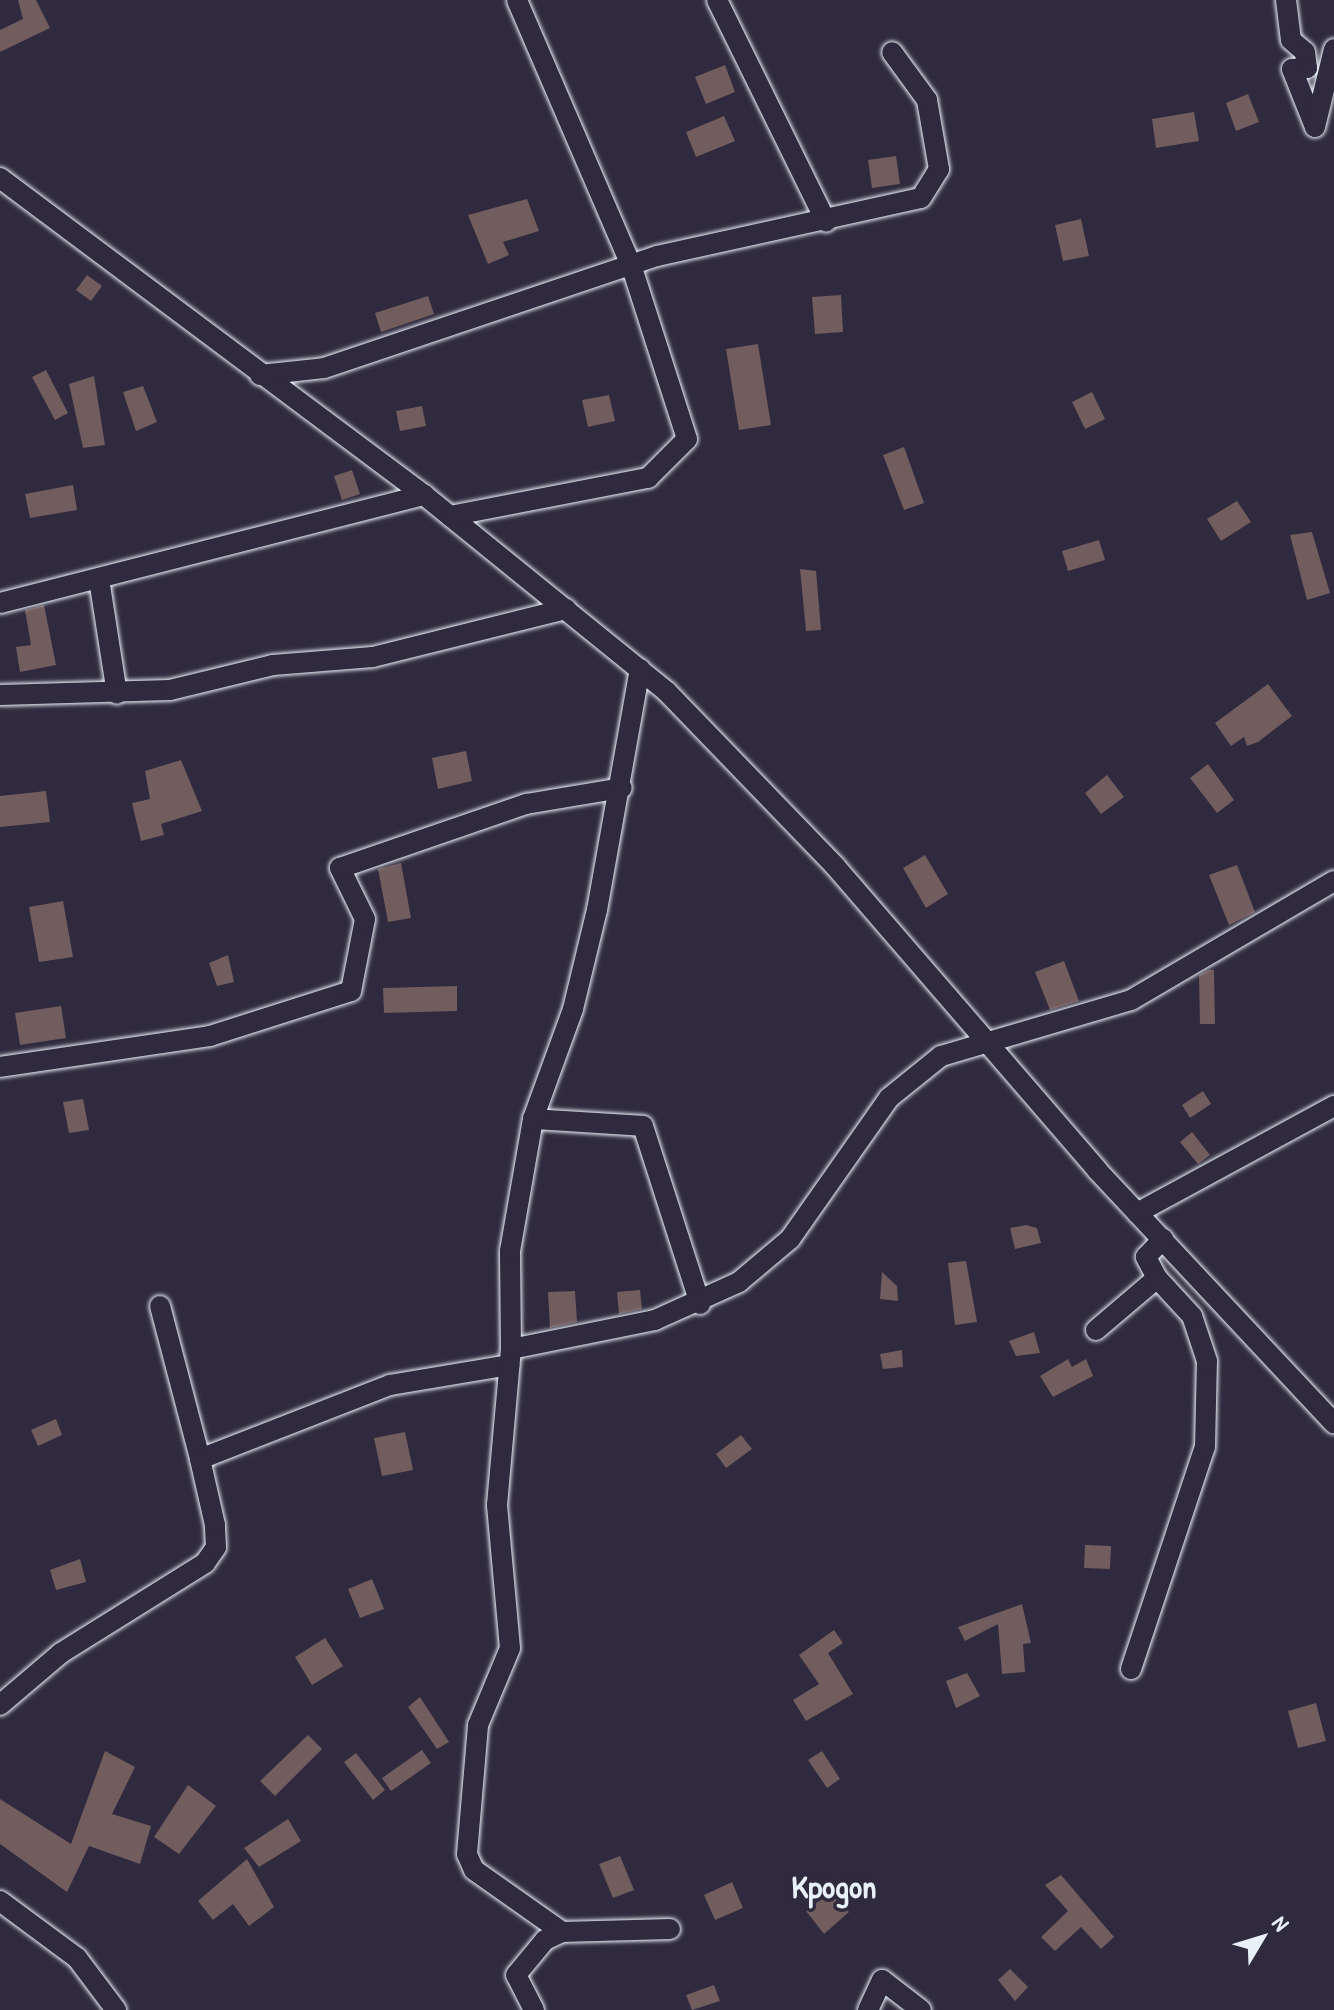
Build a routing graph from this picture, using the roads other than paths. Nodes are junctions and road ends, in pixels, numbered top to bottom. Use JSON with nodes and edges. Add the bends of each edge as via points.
{"nodes":[{"id":1,"x":517,"y":0,"type":"edge"},
{"id":2,"x":717,"y":0,"type":"edge"},
{"id":3,"x":1286,"y":0,"type":"edge"},
{"id":4,"x":1334,"y":49,"type":"edge"},
{"id":5,"x":892,"y":52,"type":"dead end"},
{"id":6,"x":0,"y":178,"type":"edge"},
{"id":7,"x":826,"y":222,"type":"junction"},
{"id":8,"x":631,"y":265,"type":"junction"},
{"id":9,"x":260,"y":375,"type":"junction"},
{"id":10,"x":424,"y":495,"type":"junction"},
{"id":11,"x":450,"y":516,"type":"junction"},
{"id":12,"x":99,"y":579,"type":"junction"},
{"id":13,"x":3,"y":598,"type":"edge"},
{"id":14,"x":566,"y":609,"type":"junction"},
{"id":15,"x":640,"y":669,"type":"junction"},
{"id":16,"x":117,"y":694,"type":"junction"},
{"id":17,"x":0,"y":695,"type":"edge"},
{"id":18,"x":622,"y":788,"type":"junction"},
{"id":19,"x":1334,"y":881,"type":"edge"},
{"id":20,"x":987,"y":1044,"type":"junction"},
{"id":21,"x":0,"y":1067,"type":"edge"},
{"id":22,"x":1334,"y":1106,"type":"edge"},
{"id":23,"x":533,"y":1119,"type":"junction"},
{"id":24,"x":1137,"y":1213,"type":"junction"},
{"id":25,"x":1163,"y":1239,"type":"junction"},
{"id":26,"x":1157,"y":1278,"type":"junction"},
{"id":27,"x":700,"y":1304,"type":"junction"},
{"id":28,"x":160,"y":1306,"type":"dead end"},
{"id":29,"x":1096,"y":1330,"type":"dead end"},
{"id":30,"x":510,"y":1357,"type":"junction"},
{"id":31,"x":1334,"y":1423,"type":"edge"},
{"id":32,"x":200,"y":1459,"type":"junction"},
{"id":33,"x":1131,"y":1669,"type":"dead end"},
{"id":34,"x":0,"y":1705,"type":"edge"},
{"id":35,"x":0,"y":1901,"type":"edge"},
{"id":36,"x":670,"y":1929,"type":"dead end"},
{"id":37,"x":562,"y":1932,"type":"junction"},
{"id":38,"x":116,"y":2010,"type":"edge"},
{"id":39,"x":534,"y":2010,"type":"edge"},
{"id":40,"x":868,"y":2010,"type":"edge"},
{"id":41,"x":921,"y":2010,"type":"edge"}],
"edges":[{"from":1,"to":8,"type":"street"},
{"from":2,"to":7,"type":"street"},
{"from":3,"to":4,"type":"street","via":[[1291,40],[1305,52],[1307,68],[1292,69],[1315,127]]},
{"from":5,"to":7,"type":"street","via":[[927,100],[939,169],[934,186],[921,198]]},
{"from":6,"to":9,"type":"street"},
{"from":7,"to":8,"type":"street"},
{"from":8,"to":9,"type":"street","via":[[324,368]]},
{"from":8,"to":11,"type":"street","via":[[687,439],[669,466],[617,486]]},
{"from":9,"to":10,"type":"street"},
{"from":10,"to":11,"type":"street"},
{"from":10,"to":12,"type":"street"},
{"from":11,"to":14,"type":"street"},
{"from":12,"to":13,"type":"street"},
{"from":12,"to":16,"type":"street"},
{"from":14,"to":15,"type":"street"},
{"from":14,"to":16,"type":"street","via":[[373,657],[273,665],[170,690]]},
{"from":15,"to":18,"type":"street"},
{"from":15,"to":20,"type":"street","via":[[835,866]]},
{"from":16,"to":17,"type":"street"},
{"from":18,"to":21,"type":"street","via":[[526,804],[340,868],[365,919],[351,991],[210,1036]]},
{"from":18,"to":23,"type":"street","via":[[573,1009]]},
{"from":19,"to":20,"type":"street","via":[[1131,1000]]},
{"from":20,"to":24,"type":"street"},
{"from":20,"to":27,"type":"street","via":[[941,1056],[915,1074],[889,1098],[790,1239]]},
{"from":22,"to":24,"type":"street"},
{"from":23,"to":27,"type":"street","via":[[643,1126]]},
{"from":23,"to":30,"type":"street","via":[[510,1251]]},
{"from":24,"to":25,"type":"street"},
{"from":25,"to":26,"type":"street","via":[[1146,1257]]},
{"from":25,"to":31,"type":"street"},
{"from":26,"to":29,"type":"street"},
{"from":26,"to":33,"type":"street","via":[[1192,1316],[1207,1361],[1205,1447]]},
{"from":27,"to":30,"type":"street"},
{"from":28,"to":32,"type":"street"},
{"from":30,"to":32,"type":"street","via":[[390,1385]]},
{"from":30,"to":37,"type":"street","via":[[497,1505],[510,1648],[478,1725],[467,1854],[474,1870]]},
{"from":32,"to":34,"type":"street","via":[[215,1525],[216,1547],[205,1563],[61,1653]]},
{"from":35,"to":38,"type":"street","via":[[77,1958]]},
{"from":36,"to":37,"type":"street"},
{"from":37,"to":39,"type":"street","via":[[522,1960],[516,1975]]},
{"from":40,"to":41,"type":"street","via":[[882,1980]]}]}
